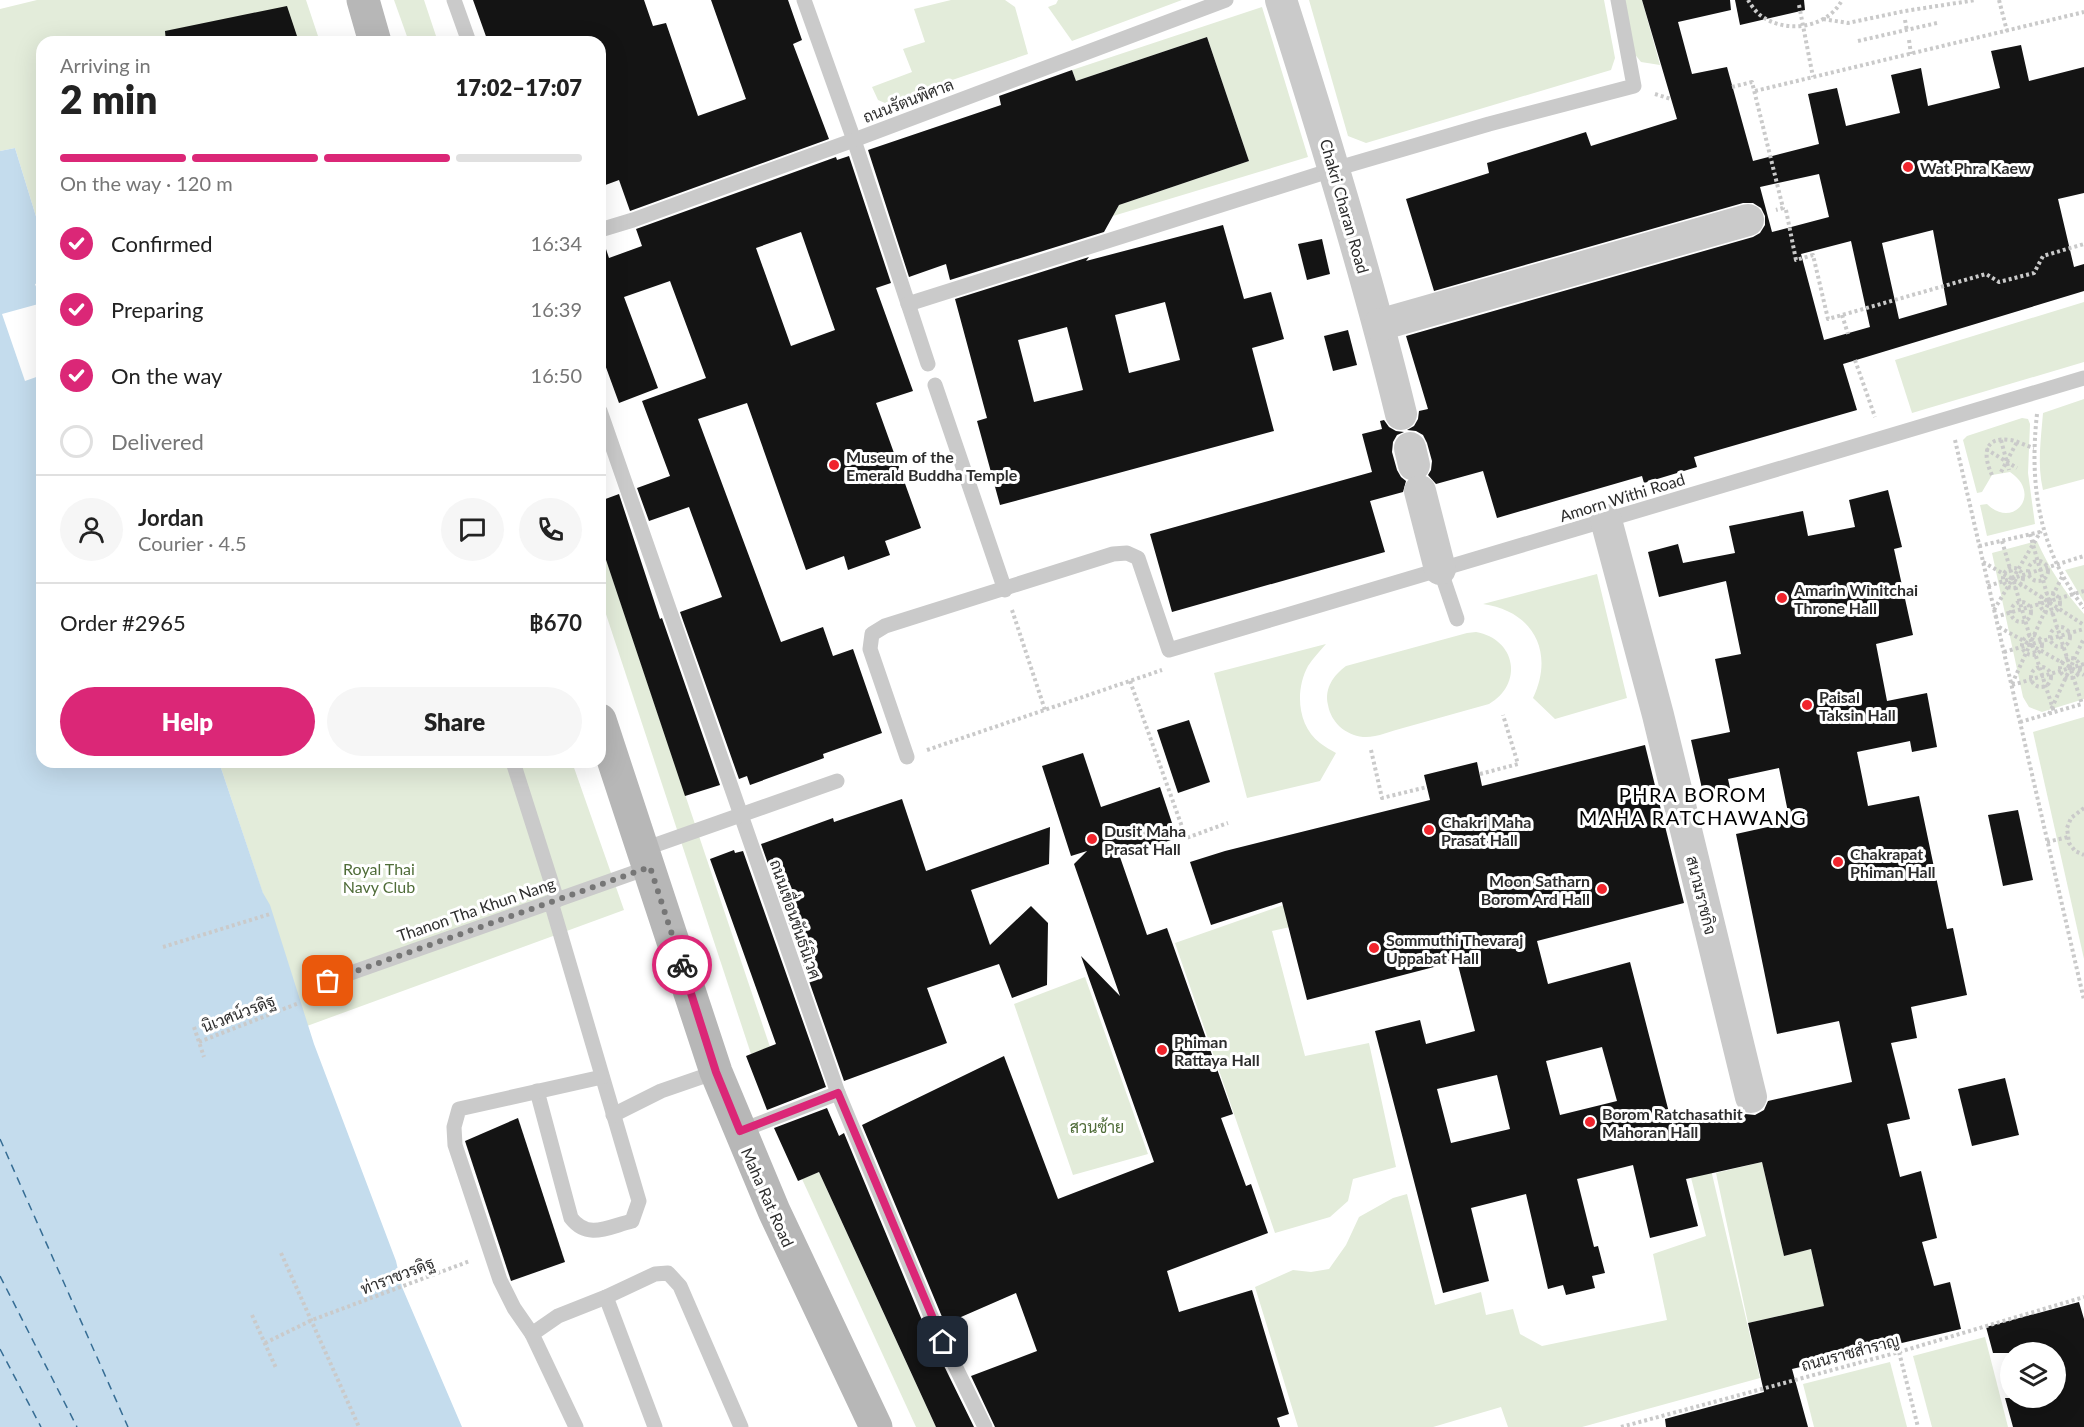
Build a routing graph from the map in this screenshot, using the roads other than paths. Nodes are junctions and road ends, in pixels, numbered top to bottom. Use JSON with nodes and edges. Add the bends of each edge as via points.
{"nodes":[{"id":1,"x":363,"y":0,"type":"edge"},
{"id":2,"x":454,"y":0,"type":"edge"},
{"id":3,"x":804,"y":0,"type":"edge"},
{"id":4,"x":1226,"y":0,"type":"edge"},
{"id":5,"x":1281,"y":0,"type":"edge"},
{"id":6,"x":1618,"y":0,"type":"edge"},
{"id":7,"x":373,"y":36,"type":"edge"},
{"id":8,"x":467,"y":36,"type":"edge"},
{"id":9,"x":854,"y":140,"type":"junction"},
{"id":10,"x":1335,"y":169,"type":"junction"},
{"id":11,"x":1757,"y":216,"type":"road end"},
{"id":12,"x":606,"y":228,"type":"edge"},
{"id":13,"x":908,"y":304,"type":"junction"},
{"id":14,"x":1379,"y":325,"type":"junction"},
{"id":15,"x":928,"y":364,"type":"dead end"},
{"id":16,"x":2084,"y":378,"type":"edge"},
{"id":17,"x":935,"y":385,"type":"dead end"},
{"id":18,"x":1401,"y":414,"type":"dead end"},
{"id":19,"x":606,"y":428,"type":"edge"},
{"id":20,"x":1414,"y":468,"type":"dead end"},
{"id":21,"x":1606,"y":520,"type":"junction"},
{"id":22,"x":1440,"y":569,"type":"junction"},
{"id":23,"x":1005,"y":590,"type":"junction"},
{"id":24,"x":1457,"y":619,"type":"dead end"},
{"id":25,"x":606,"y":738,"type":"edge"},
{"id":26,"x":907,"y":757,"type":"road end"},
{"id":27,"x":515,"y":768,"type":"edge"},
{"id":28,"x":837,"y":781,"type":"dead end"},
{"id":29,"x":740,"y":815,"type":"junction"},
{"id":30,"x":647,"y":858,"type":"junction"},
{"id":31,"x":554,"y":901,"type":"junction"},
{"id":32,"x":314,"y":986,"type":"road end"},
{"id":33,"x":716,"y":1072,"type":"junction"},
{"id":34,"x":602,"y":1077,"type":"junction"},
{"id":35,"x":537,"y":1091,"type":"junction"},
{"id":36,"x":838,"y":1093,"type":"junction"},
{"id":37,"x":1751,"y":1097,"type":"dead end"},
{"id":38,"x":613,"y":1115,"type":"junction"},
{"id":39,"x":740,"y":1131,"type":"junction"},
{"id":40,"x":606,"y":1297,"type":"junction"},
{"id":41,"x":532,"y":1334,"type":"junction"},
{"id":42,"x":576,"y":1427,"type":"edge"},
{"id":43,"x":655,"y":1427,"type":"edge"},
{"id":44,"x":741,"y":1427,"type":"edge"},
{"id":45,"x":876,"y":1427,"type":"edge"},
{"id":46,"x":985,"y":1427,"type":"edge"}],
"edges":[{"from":1,"to":7,"type":"street"},
{"from":2,"to":8,"type":"lane"},
{"from":3,"to":9,"type":"lane"},
{"from":4,"to":9,"type":"lane","name":"ถนนรัตนพิศาล"},
{"from":5,"to":10,"type":"street","name":"Chakri Charan Road"},
{"from":6,"to":10,"type":"lane","via":[[1634,87]]},
{"from":9,"to":12,"type":"lane","name":"ถนนรัตนพิศาล"},
{"from":9,"to":13,"type":"lane"},
{"from":10,"to":13,"type":"lane"},
{"from":10,"to":14,"type":"street","name":"Chakri Charan Road"},
{"from":11,"to":14,"type":"street"},
{"from":13,"to":15,"type":"lane"},
{"from":14,"to":18,"type":"street","name":"Chakri Charan Road"},
{"from":16,"to":21,"type":"lane","name":"Amorn Withi Road"},
{"from":17,"to":23,"type":"lane"},
{"from":19,"to":29,"type":"lane","name":"ถนนเขื่อนขันธ์นิเวศ"},
{"from":20,"to":22,"type":"street"},
{"from":21,"to":22,"type":"lane","name":"Amorn Withi Road"},
{"from":21,"to":37,"type":"street","name":"สนามราชกิจ"},
{"from":22,"to":23,"type":"lane","name":"Amorn Withi Road","via":[[1169,650],[1138,558],[1113,554]]},
{"from":22,"to":24,"type":"lane"},
{"from":23,"to":26,"type":"lane","via":[[885,626],[872,634],[870,649]]},
{"from":25,"to":30,"type":"street","name":"Maha Rat Road"},
{"from":27,"to":31,"type":"lane"},
{"from":28,"to":29,"type":"lane","name":"Thanon Tha Khun Nang"},
{"from":29,"to":30,"type":"lane","name":"Thanon Tha Khun Nang"},
{"from":29,"to":36,"type":"lane","name":"ถนนเขื่อนขันธ์นิเวศ"},
{"from":30,"to":31,"type":"lane","name":"Thanon Tha Khun Nang"},
{"from":30,"to":33,"type":"street","name":"Maha Rat Road"},
{"from":31,"to":32,"type":"lane","name":"Thanon Tha Khun Nang"},
{"from":31,"to":34,"type":"lane"},
{"from":33,"to":38,"type":"lane","via":[[661,1091]]},
{"from":33,"to":39,"type":"street","name":"Maha Rat Road"},
{"from":34,"to":35,"type":"lane"},
{"from":34,"to":38,"type":"lane"},
{"from":35,"to":38,"type":"lane","via":[[571,1218],[579,1228],[593,1232],[632,1221],[639,1201]]},
{"from":35,"to":41,"type":"lane","via":[[459,1109],[454,1127],[455,1146],[500,1280]]},
{"from":36,"to":39,"type":"lane"},
{"from":36,"to":46,"type":"lane","name":"ถนนเขื่อนขันธ์นิเวศ","via":[[933,1321]]},
{"from":39,"to":45,"type":"street","name":"Maha Rat Road"},
{"from":40,"to":41,"type":"lane","via":[[558,1316]]},
{"from":40,"to":43,"type":"lane"},
{"from":40,"to":44,"type":"lane","via":[[655,1274],[668,1273],[680,1286]]},
{"from":41,"to":42,"type":"lane"}]}
